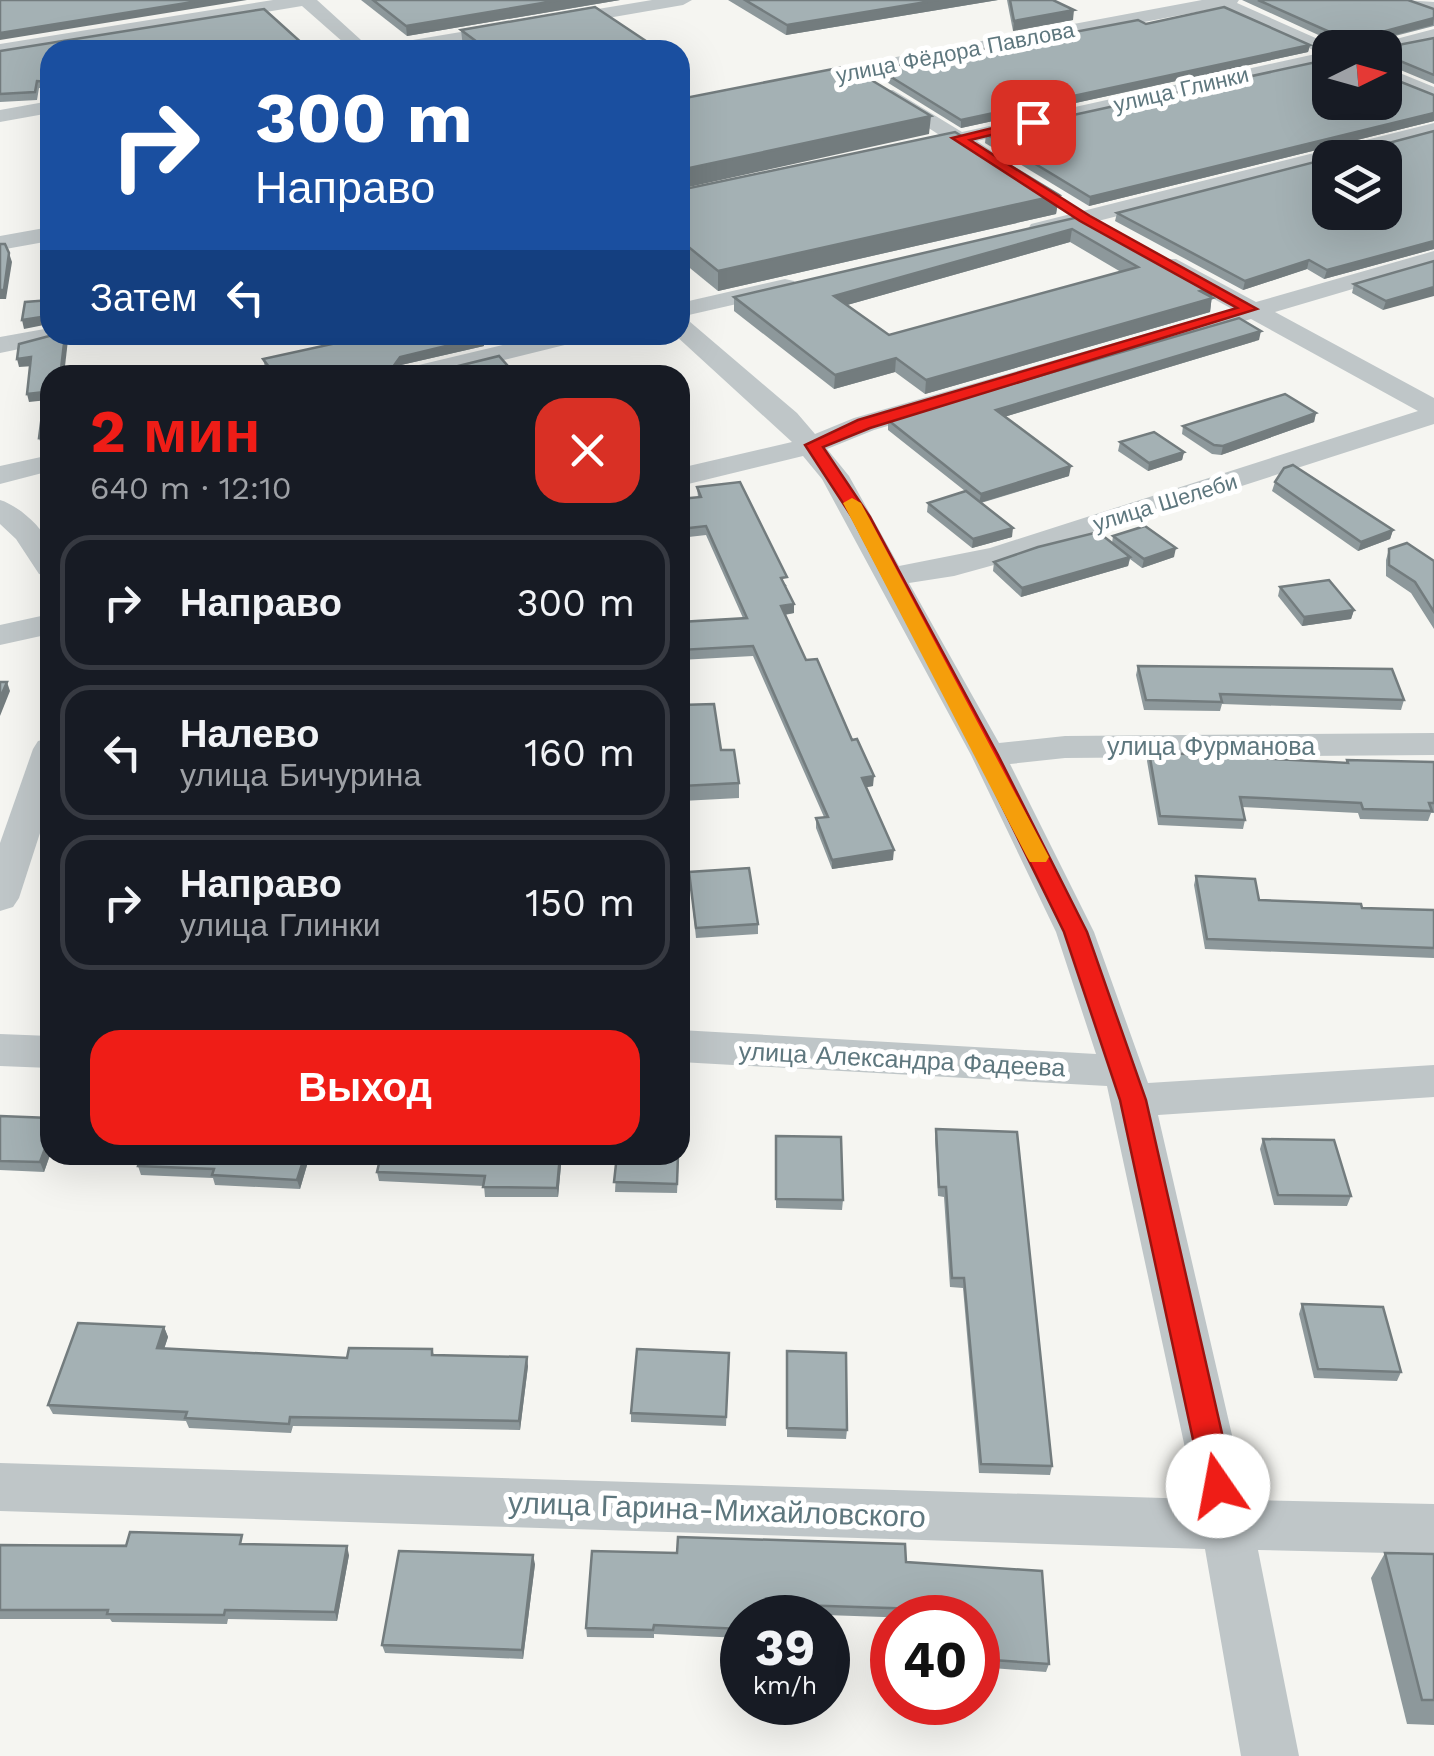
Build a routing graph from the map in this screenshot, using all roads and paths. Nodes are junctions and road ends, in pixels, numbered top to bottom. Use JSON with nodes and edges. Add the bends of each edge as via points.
{"nodes":[{"id":1,"x":306,"y":0,"type":"edge"},
{"id":2,"x":682,"y":0,"type":"edge"},
{"id":3,"x":1413,"y":0,"type":"edge"},
{"id":4,"x":1222,"y":1,"type":"edge"},
{"id":5,"x":1434,"y":8,"type":"edge"},
{"id":6,"x":1434,"y":35,"type":"edge"},
{"id":7,"x":61,"y":40,"type":"edge"},
{"id":8,"x":352,"y":40,"type":"edge"},
{"id":9,"x":448,"y":40,"type":"edge"},
{"id":10,"x":1402,"y":42,"type":"edge"},
{"id":11,"x":40,"y":43,"type":"edge"},
{"id":12,"x":1312,"y":44,"type":"edge"},
{"id":13,"x":0,"y":50,"type":"edge"},
{"id":14,"x":1312,"y":57,"type":"edge"},
{"id":15,"x":850,"y":72,"type":"junction"},
{"id":16,"x":1402,"y":81,"type":"edge"},
{"id":17,"x":793,"y":82,"type":"edge"},
{"id":18,"x":1434,"y":94,"type":"edge"},
{"id":19,"x":40,"y":109,"type":"edge"},
{"id":20,"x":0,"y":116,"type":"edge"},
{"id":21,"x":1434,"y":129,"type":"edge"},
{"id":22,"x":959,"y":138,"type":"junction"},
{"id":23,"x":922,"y":146,"type":"edge"},
{"id":24,"x":1006,"y":168,"type":"edge"},
{"id":25,"x":1053,"y":198,"type":"edge"},
{"id":26,"x":1085,"y":218,"type":"junction"},
{"id":27,"x":1010,"y":235,"type":"edge"},
{"id":28,"x":40,"y":236,"type":"edge"},
{"id":29,"x":1118,"y":236,"type":"edge"},
{"id":30,"x":0,"y":243,"type":"edge"},
{"id":31,"x":1151,"y":255,"type":"edge"},
{"id":32,"x":1434,"y":258,"type":"edge"},
{"id":33,"x":805,"y":282,"type":"edge"},
{"id":34,"x":690,"y":308,"type":"edge"},
{"id":35,"x":1250,"y":309,"type":"junction"},
{"id":36,"x":690,"y":335,"type":"edge"},
{"id":37,"x":40,"y":338,"type":"edge"},
{"id":38,"x":0,"y":345,"type":"edge"},
{"id":39,"x":535,"y":345,"type":"edge"},
{"id":40,"x":452,"y":365,"type":"edge"},
{"id":41,"x":1434,"y":412,"type":"edge"},
{"id":42,"x":813,"y":445,"type":"junction"},
{"id":43,"x":40,"y":465,"type":"edge"},
{"id":44,"x":0,"y":475,"type":"edge"},
{"id":45,"x":690,"y":475,"type":"edge"},
{"id":46,"x":0,"y":509,"type":"edge"},
{"id":47,"x":40,"y":553,"type":"edge"},
{"id":48,"x":892,"y":576,"type":"junction"},
{"id":49,"x":40,"y":626,"type":"edge"},
{"id":50,"x":0,"y":635,"type":"edge"},
{"id":51,"x":1434,"y":744,"type":"edge"},
{"id":52,"x":988,"y":755,"type":"junction"},
{"id":53,"x":40,"y":779,"type":"edge"},
{"id":54,"x":0,"y":898,"type":"edge"},
{"id":55,"x":690,"y":1047,"type":"edge"},
{"id":56,"x":0,"y":1050,"type":"edge"},
{"id":57,"x":40,"y":1052,"type":"edge"},
{"id":58,"x":1434,"y":1082,"type":"edge"},
{"id":59,"x":1128,"y":1086,"type":"junction"},
{"id":60,"x":0,"y":1487,"type":"edge"},
{"id":61,"x":1227,"y":1525,"type":"junction"},
{"id":62,"x":1434,"y":1529,"type":"edge"},
{"id":63,"x":1270,"y":1756,"type":"edge"}],
"edges":[{"from":1,"to":7,"type":"street"},
{"from":1,"to":8,"type":"street"},
{"from":2,"to":9,"type":"street"},
{"from":3,"to":5,"type":"street"},
{"from":4,"to":12,"type":"street"},
{"from":4,"to":15,"type":"street","name":"улица Фёдора Павлова"},
{"from":6,"to":10,"type":"street"},
{"from":11,"to":13,"type":"street"},
{"from":14,"to":22,"type":"street","name":"улица Глинки"},
{"from":15,"to":17,"type":"street","name":"улица Фёдора Павлова"},
{"from":15,"to":22,"type":"street"},
{"from":16,"to":18,"type":"street"},
{"from":19,"to":20,"type":"street"},
{"from":21,"to":26,"type":"street"},
{"from":22,"to":23,"type":"street","name":"улица Глинки"},
{"from":22,"to":24,"type":"street"},
{"from":25,"to":26,"type":"street"},
{"from":26,"to":27,"type":"street"},
{"from":26,"to":29,"type":"street"},
{"from":28,"to":30,"type":"street"},
{"from":31,"to":35,"type":"street"},
{"from":32,"to":35,"type":"street"},
{"from":33,"to":34,"type":"street"},
{"from":35,"to":41,"type":"street"},
{"from":35,"to":42,"type":"street"},
{"from":36,"to":42,"type":"street"},
{"from":37,"to":38,"type":"street"},
{"from":39,"to":40,"type":"street"},
{"from":41,"to":48,"type":"street","name":"улица Шелеби","via":[[1000,554]]},
{"from":42,"to":45,"type":"street"},
{"from":42,"to":48,"type":"street"},
{"from":43,"to":44,"type":"street"},
{"from":46,"to":47,"type":"street"},
{"from":48,"to":52,"type":"street"},
{"from":49,"to":50,"type":"street"},
{"from":51,"to":52,"type":"street","name":"улица Фурманова","via":[[1065,747]]},
{"from":52,"to":59,"type":"street","via":[[1076,932]]},
{"from":53,"to":54,"type":"street"},
{"from":55,"to":59,"type":"street","name":"улица Александра Фадеева"},
{"from":56,"to":57,"type":"street"},
{"from":58,"to":59,"type":"street","name":"улица Александра Фадеева"},
{"from":59,"to":61,"type":"street"},
{"from":60,"to":61,"type":"street","name":"улица Гарина-Михайловского"},
{"from":61,"to":62,"type":"street","name":"улица Гарина-Михайловского"},
{"from":61,"to":63,"type":"street"}]}
